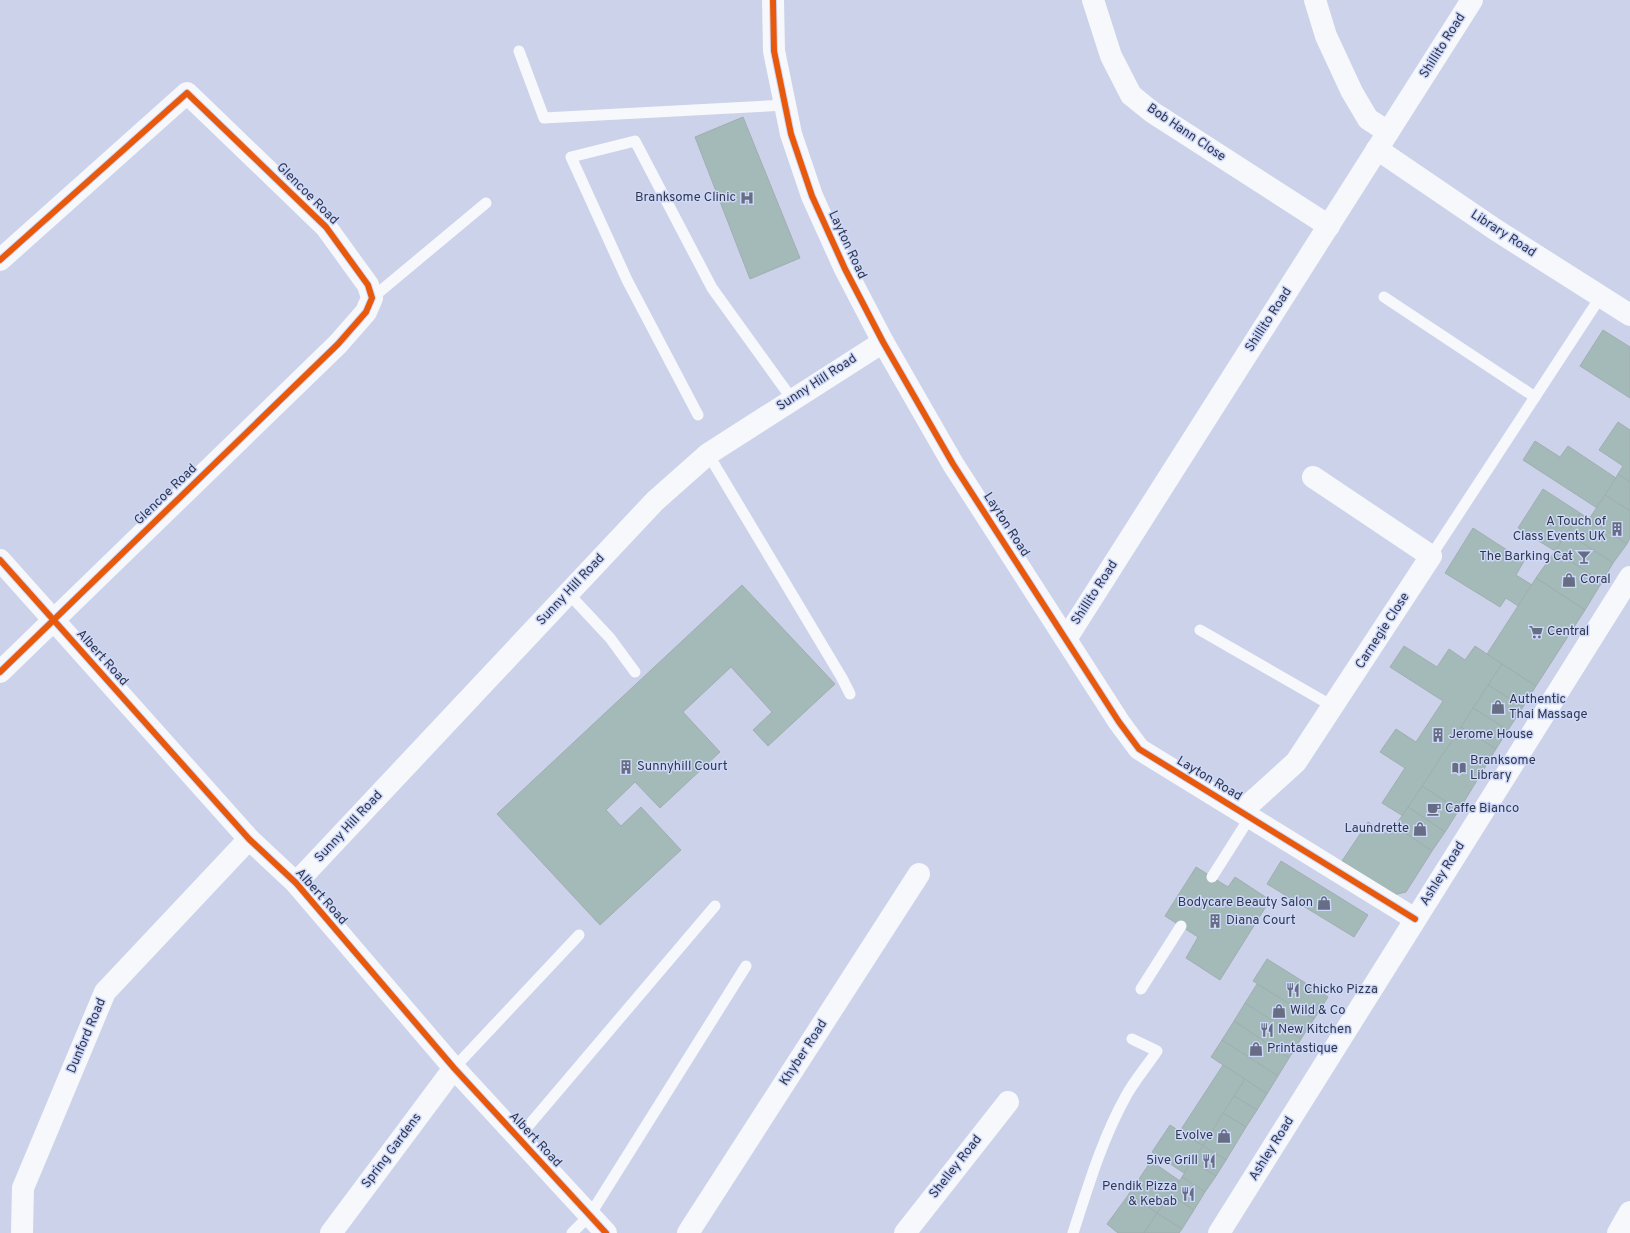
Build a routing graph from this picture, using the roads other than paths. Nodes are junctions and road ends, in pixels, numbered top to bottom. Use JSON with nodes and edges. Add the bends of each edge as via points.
{"nodes":[{"id":1,"x":773,"y":0,"type":"edge"},
{"id":2,"x":1093,"y":0,"type":"edge"},
{"id":3,"x":1315,"y":0,"type":"edge"},
{"id":4,"x":1472,"y":0,"type":"edge"},
{"id":5,"x":519,"y":52,"type":"dead end"},
{"id":6,"x":786,"y":105,"type":"junction"},
{"id":7,"x":1383,"y":141,"type":"junction"},
{"id":8,"x":486,"y":203,"type":"dead end"},
{"id":9,"x":1329,"y":226,"type":"junction"},
{"id":10,"x":0,"y":260,"type":"edge"},
{"id":11,"x":1601,"y":296,"type":"junction"},
{"id":12,"x":1384,"y":297,"type":"dead end"},
{"id":13,"x":372,"y":298,"type":"junction"},
{"id":14,"x":1630,"y":315,"type":"edge"},
{"id":15,"x":883,"y":342,"type":"junction"},
{"id":16,"x":1535,"y":397,"type":"junction"},
{"id":17,"x":792,"y":399,"type":"junction"},
{"id":18,"x":698,"y":415,"type":"dead end"},
{"id":19,"x":708,"y":454,"type":"junction"},
{"id":20,"x":1313,"y":477,"type":"dead end"},
{"id":21,"x":1431,"y":556,"type":"junction"},
{"id":22,"x":0,"y":560,"type":"edge"},
{"id":23,"x":1630,"y":577,"type":"edge"},
{"id":24,"x":568,"y":593,"type":"junction"},
{"id":25,"x":54,"y":620,"type":"junction"},
{"id":26,"x":1200,"y":630,"type":"dead end"},
{"id":27,"x":1066,"y":639,"type":"junction"},
{"id":28,"x":0,"y":672,"type":"edge"},
{"id":29,"x":635,"y":672,"type":"dead end"},
{"id":30,"x":850,"y":694,"type":"dead end"},
{"id":31,"x":1334,"y":707,"type":"junction"},
{"id":32,"x":1246,"y":814,"type":"junction"},
{"id":33,"x":249,"y":840,"type":"junction"},
{"id":34,"x":919,"y":874,"type":"dead end"},
{"id":35,"x":1212,"y":877,"type":"dead end"},
{"id":36,"x":296,"y":883,"type":"junction"},
{"id":37,"x":715,"y":906,"type":"dead end"},
{"id":38,"x":1415,"y":918,"type":"junction"},
{"id":39,"x":1181,"y":926,"type":"dead end"},
{"id":40,"x":579,"y":935,"type":"dead end"},
{"id":41,"x":746,"y":966,"type":"dead end"},
{"id":42,"x":1141,"y":989,"type":"dead end"},
{"id":43,"x":1132,"y":1039,"type":"dead end"},
{"id":44,"x":454,"y":1068,"type":"junction"},
{"id":45,"x":1008,"y":1102,"type":"dead end"},
{"id":46,"x":518,"y":1138,"type":"junction"},
{"id":47,"x":1630,"y":1212,"type":"edge"},
{"id":48,"x":590,"y":1215,"type":"junction"},
{"id":49,"x":22,"y":1233,"type":"edge"},
{"id":50,"x":331,"y":1233,"type":"edge"},
{"id":51,"x":572,"y":1233,"type":"edge"},
{"id":52,"x":606,"y":1233,"type":"edge"},
{"id":53,"x":688,"y":1233,"type":"edge"},
{"id":54,"x":905,"y":1233,"type":"edge"},
{"id":55,"x":1073,"y":1233,"type":"edge"},
{"id":56,"x":1219,"y":1233,"type":"edge"},
{"id":57,"x":1618,"y":1233,"type":"edge"}],
"edges":[{"from":1,"to":6,"type":"street","name":"Layton Road","via":[[774,51]]},
{"from":2,"to":9,"type":"street","name":"Bob Hann Close","via":[[1111,56],[1131,95],[1152,112]]},
{"from":3,"to":7,"type":"street","name":"Library Road","via":[[1326,36],[1352,92]]},
{"from":4,"to":7,"type":"street","name":"Shillito Road"},
{"from":5,"to":6,"type":"lane","via":[[544,118]]},
{"from":6,"to":15,"type":"street","name":"Layton Road","via":[[791,134],[812,196],[845,269]]},
{"from":7,"to":9,"type":"street","name":"Shillito Road"},
{"from":7,"to":11,"type":"street","name":"Library Road","via":[[1496,230]]},
{"from":8,"to":13,"type":"lane"},
{"from":9,"to":27,"type":"street","name":"Shillito Road"},
{"from":10,"to":13,"type":"street","name":"Glencoe Road","via":[[187,93],[326,227],[368,285]]},
{"from":11,"to":14,"type":"street","name":"Library Road"},
{"from":11,"to":16,"type":"lane"},
{"from":12,"to":16,"type":"lane"},
{"from":13,"to":25,"type":"street","name":"Glencoe Road","via":[[366,312],[338,344]]},
{"from":15,"to":17,"type":"street","name":"Sunny Hill Road"},
{"from":15,"to":27,"type":"street","name":"Layton Road","via":[[953,464]]},
{"from":16,"to":21,"type":"lane"},
{"from":17,"to":18,"type":"lane","via":[[712,288],[635,141],[571,157],[627,280]]},
{"from":17,"to":19,"type":"street","name":"Sunny Hill Road"},
{"from":19,"to":24,"type":"street","name":"Sunny Hill Road","via":[[655,501]]},
{"from":19,"to":30,"type":"lane"},
{"from":20,"to":21,"type":"street"},
{"from":21,"to":31,"type":"street","name":"Carnegie Close"},
{"from":22,"to":25,"type":"street","name":"Albert Road"},
{"from":23,"to":38,"type":"street","name":"Ashley Road"},
{"from":24,"to":29,"type":"lane","via":[[610,638]]},
{"from":24,"to":36,"type":"street","name":"Sunny Hill Road"},
{"from":25,"to":28,"type":"street","name":"Glencoe Road"},
{"from":25,"to":33,"type":"street","name":"Albert Road"},
{"from":26,"to":31,"type":"lane"},
{"from":27,"to":32,"type":"street","name":"Layton Road","via":[[1119,722],[1139,748]]},
{"from":31,"to":32,"type":"street","name":"Carnegie Close","via":[[1296,762]]},
{"from":32,"to":35,"type":"lane"},
{"from":32,"to":38,"type":"street","name":"Layton Road"},
{"from":33,"to":36,"type":"street","name":"Albert Road"},
{"from":33,"to":49,"type":"street","name":"Dunford Road","via":[[105,992],[23,1188]]},
{"from":34,"to":53,"type":"street","name":"Khyber Road"},
{"from":36,"to":44,"type":"street","name":"Albert Road"},
{"from":37,"to":46,"type":"lane"},
{"from":38,"to":56,"type":"street","name":"Ashley Road"},
{"from":39,"to":42,"type":"lane"},
{"from":40,"to":44,"type":"lane"},
{"from":41,"to":48,"type":"lane"},
{"from":43,"to":55,"type":"lane","via":[[1157,1051],[1126,1095],[1109,1132]]},
{"from":44,"to":46,"type":"street","name":"Albert Road"},
{"from":44,"to":50,"type":"street","name":"Spring Gardens"},
{"from":45,"to":54,"type":"street","name":"Shelley Road"},
{"from":46,"to":48,"type":"street","name":"Albert Road"},
{"from":47,"to":57,"type":"street"},
{"from":48,"to":51,"type":"lane"},
{"from":48,"to":52,"type":"street","name":"Albert Road"}]}
